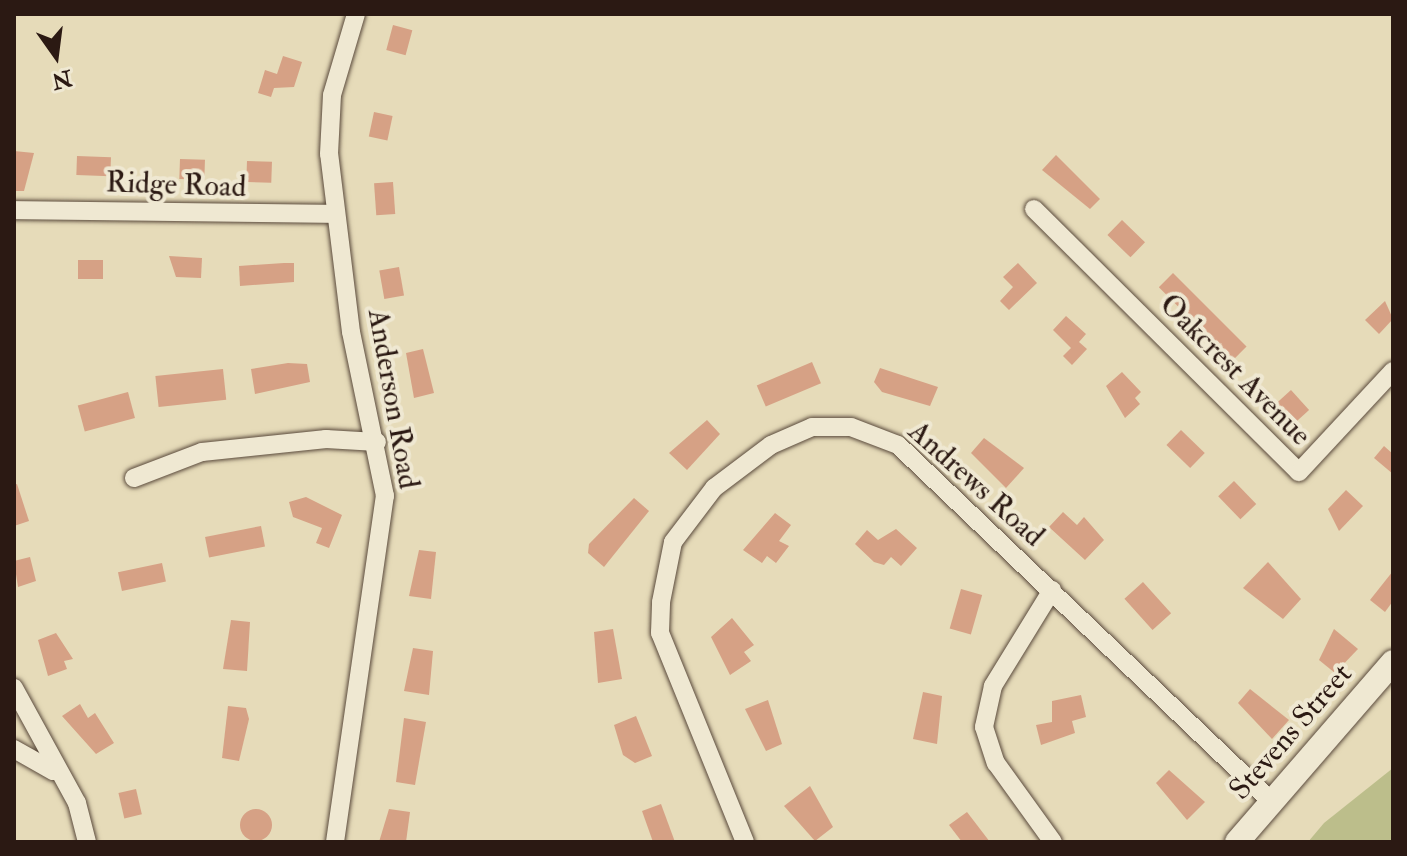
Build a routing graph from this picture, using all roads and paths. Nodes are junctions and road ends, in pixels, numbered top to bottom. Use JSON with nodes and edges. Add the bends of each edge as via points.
{"nodes":[{"id":1,"x":356,"y":14,"type":"edge"},
{"id":2,"x":1034,"y":209,"type":"dead end"},
{"id":3,"x":14,"y":210,"type":"edge"},
{"id":4,"x":335,"y":214,"type":"junction"},
{"id":5,"x":1393,"y":371,"type":"edge"},
{"id":6,"x":377,"y":442,"type":"junction"},
{"id":7,"x":134,"y":478,"type":"dead end"},
{"id":8,"x":1052,"y":590,"type":"junction"},
{"id":9,"x":1393,"y":662,"type":"edge"},
{"id":10,"x":14,"y":688,"type":"edge"},
{"id":11,"x":14,"y":749,"type":"edge"},
{"id":12,"x":57,"y":773,"type":"junction"},
{"id":13,"x":1273,"y":803,"type":"junction"},
{"id":14,"x":87,"y":842,"type":"edge"},
{"id":15,"x":335,"y":842,"type":"edge"},
{"id":16,"x":745,"y":842,"type":"edge"},
{"id":17,"x":1053,"y":842,"type":"edge"},
{"id":18,"x":1237,"y":842,"type":"edge"}],
"edges":[{"from":1,"to":4,"type":"street","name":"Anderson Road","via":[[332,95]]},
{"from":2,"to":5,"type":"street","name":"Oakcrest Avenue","via":[[1299,472]]},
{"from":3,"to":4,"type":"street","name":"Ridge Road"},
{"from":4,"to":6,"type":"street","name":"Anderson Road"},
{"from":6,"to":7,"type":"street","via":[[326,439],[202,452]]},
{"from":6,"to":15,"type":"street","name":"Anderson Road","via":[[385,496],[380,561]]},
{"from":8,"to":13,"type":"street","name":"Andrews Road"},
{"from":8,"to":16,"type":"street","name":"Andrews Road","via":[[898,445],[851,427],[812,427],[771,445],[714,488],[673,542],[660,633]]},
{"from":8,"to":17,"type":"street","via":[[993,686],[984,727],[996,763]]},
{"from":9,"to":13,"type":"street","name":"Stevens Street"},
{"from":10,"to":12,"type":"street"},
{"from":11,"to":12,"type":"street"},
{"from":12,"to":14,"type":"street","via":[[77,803]]},
{"from":13,"to":18,"type":"street","name":"Stevens Street"}]}
